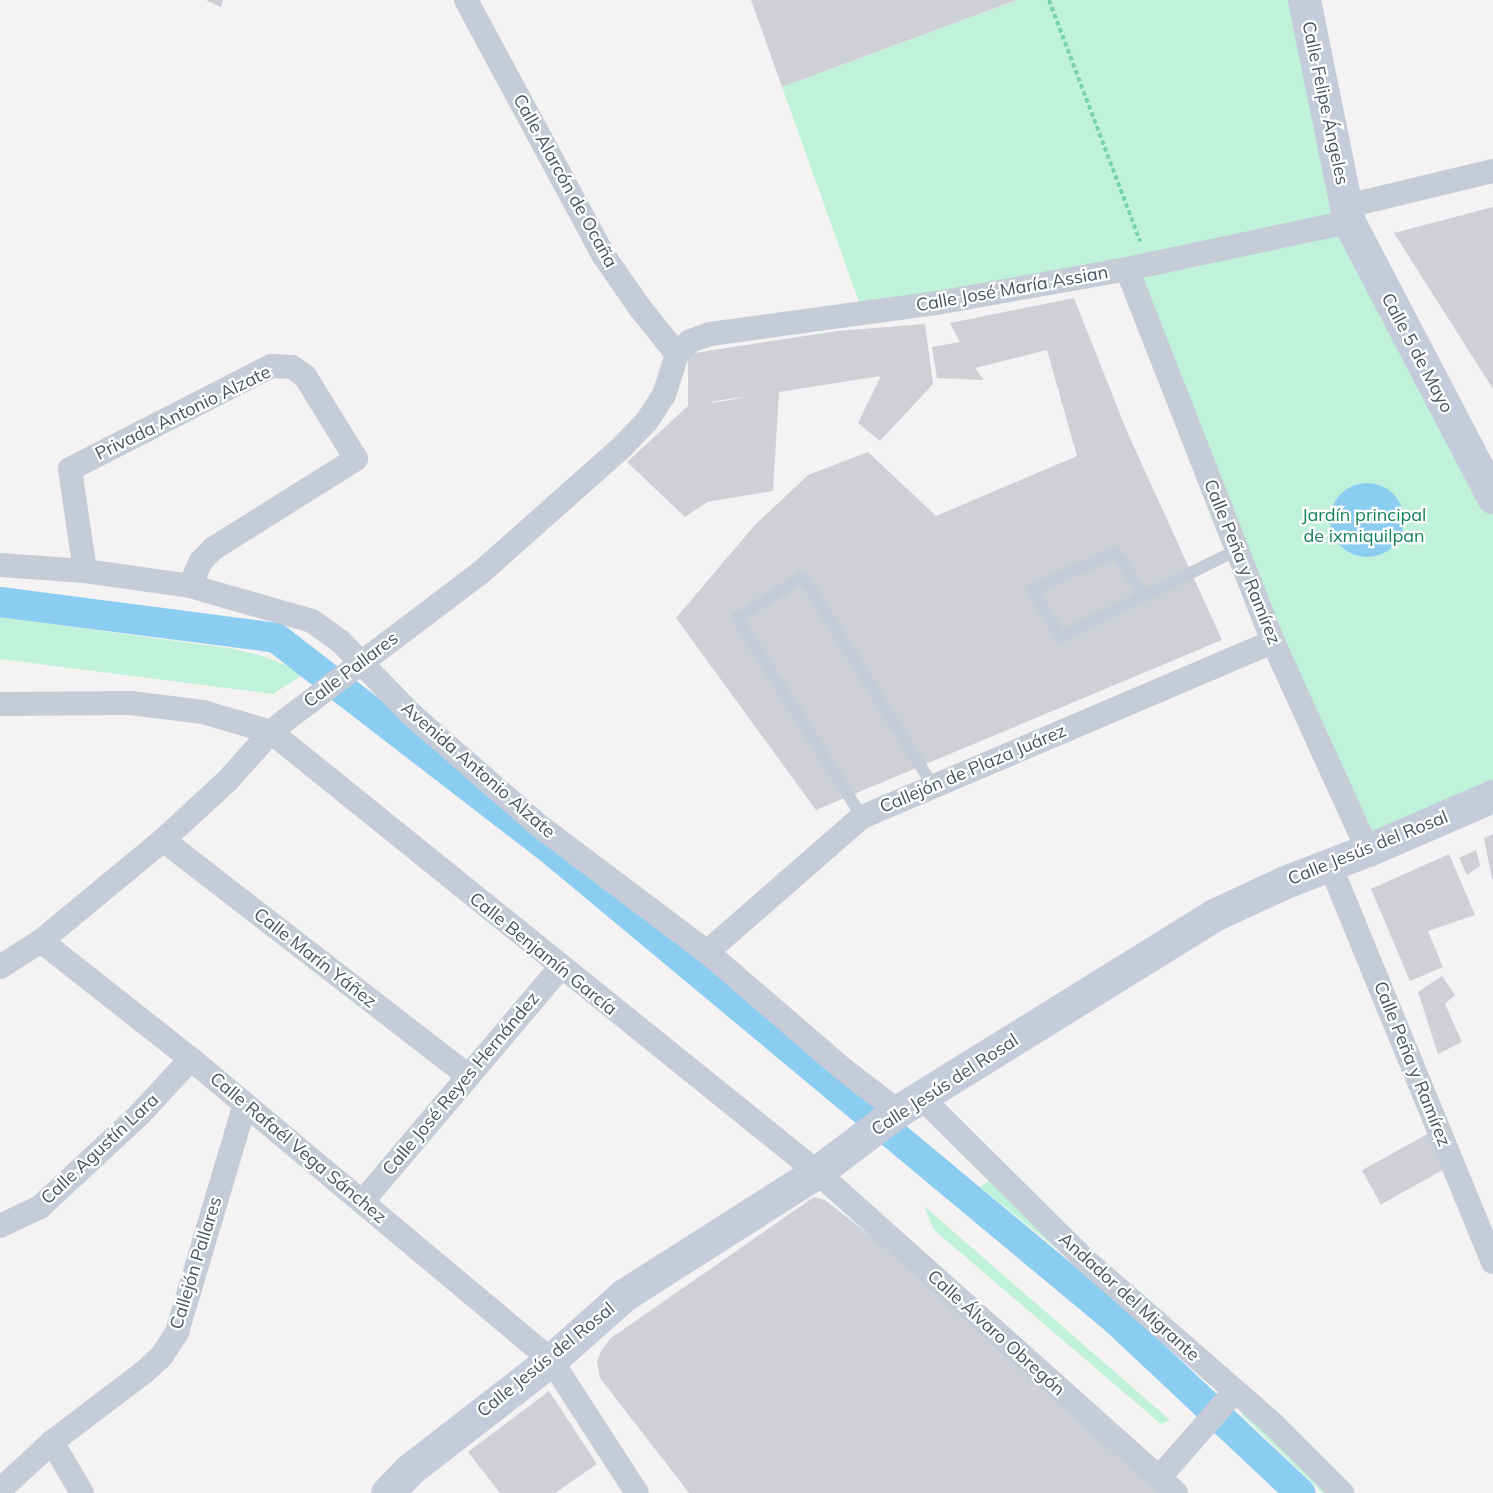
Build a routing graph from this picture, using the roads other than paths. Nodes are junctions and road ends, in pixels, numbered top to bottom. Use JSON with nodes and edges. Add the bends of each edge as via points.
{"nodes":[{"id":1,"x":466,"y":0,"type":"edge"},
{"id":2,"x":1304,"y":0,"type":"edge"},
{"id":3,"x":1493,"y":171,"type":"edge"},
{"id":4,"x":1348,"y":214,"type":"junction"},
{"id":5,"x":1138,"y":266,"type":"junction"},
{"id":6,"x":677,"y":354,"type":"junction"},
{"id":7,"x":1493,"y":498,"type":"edge"},
{"id":8,"x":1237,"y":550,"type":"junction"},
{"id":9,"x":0,"y":566,"type":"edge"},
{"id":10,"x":85,"y":571,"type":"junction"},
{"id":11,"x":190,"y":586,"type":"junction"},
{"id":12,"x":1144,"y":596,"type":"junction"},
{"id":13,"x":1273,"y":642,"type":"junction"},
{"id":14,"x":353,"y":668,"type":"junction"},
{"id":15,"x":0,"y":704,"type":"edge"},
{"id":16,"x":279,"y":726,"type":"junction"},
{"id":17,"x":933,"y":786,"type":"junction"},
{"id":18,"x":1493,"y":796,"type":"edge"},
{"id":19,"x":862,"y":816,"type":"junction"},
{"id":20,"x":163,"y":840,"type":"junction"},
{"id":21,"x":1368,"y":850,"type":"junction"},
{"id":22,"x":1330,"y":865,"type":"junction"},
{"id":23,"x":41,"y":941,"type":"junction"},
{"id":24,"x":707,"y":952,"type":"junction"},
{"id":25,"x":0,"y":967,"type":"edge"},
{"id":26,"x":560,"y":968,"type":"junction"},
{"id":27,"x":191,"y":1059,"type":"junction"},
{"id":28,"x":468,"y":1076,"type":"junction"},
{"id":29,"x":245,"y":1104,"type":"junction"},
{"id":30,"x":902,"y":1109,"type":"junction"},
{"id":31,"x":824,"y":1167,"type":"junction"},
{"id":32,"x":363,"y":1201,"type":"junction"},
{"id":33,"x":0,"y":1226,"type":"edge"},
{"id":34,"x":1493,"y":1262,"type":"edge"},
{"id":35,"x":551,"y":1360,"type":"junction"},
{"id":36,"x":1228,"y":1400,"type":"junction"},
{"id":37,"x":52,"y":1442,"type":"junction"},
{"id":38,"x":1170,"y":1477,"type":"edge"},
{"id":39,"x":0,"y":1490,"type":"edge"},
{"id":40,"x":82,"y":1493,"type":"edge"},
{"id":41,"x":387,"y":1493,"type":"edge"},
{"id":42,"x":637,"y":1493,"type":"edge"},
{"id":43,"x":1342,"y":1493,"type":"edge"}],
"edges":[{"from":1,"to":6,"type":"street","name":"Calle Alarcón de Ocaña","via":[[604,256]]},
{"from":2,"to":4,"type":"street","name":"Calle Felipe Ángeles"},
{"from":3,"to":4,"type":"street","name":"Calle José María Assian"},
{"from":4,"to":5,"type":"street","name":"Calle José María Assian"},
{"from":4,"to":7,"type":"street","name":"Calle 5 de Mayo"},
{"from":5,"to":6,"type":"street","name":"Calle José María Assian","via":[[937,303],[710,334],[690,341]]},
{"from":5,"to":8,"type":"street","name":"Calle Peña y Ramírez"},
{"from":6,"to":14,"type":"street","name":"Calle Pallares","via":[[664,395],[647,421],[620,449],[479,574]]},
{"from":8,"to":12,"type":"lane"},
{"from":8,"to":13,"type":"street","name":"Calle Peña y Ramírez"},
{"from":9,"to":10,"type":"street","name":"Avenida Antonio Alzate"},
{"from":10,"to":11,"type":"street","name":"Avenida Antonio Alzate"},
{"from":10,"to":11,"type":"street","name":"Privada Antonio Alzate","via":[[70,469],[271,366],[292,367],[305,376],[356,459],[214,548],[201,561]]},
{"from":11,"to":14,"type":"street","name":"Avenida Antonio Alzate","via":[[312,621],[340,641]]},
{"from":12,"to":12,"type":"lane","via":[[1061,637],[1032,590],[1115,552]]},
{"from":13,"to":17,"type":"street","name":"Callejón de Plaza Juárez"},
{"from":13,"to":21,"type":"street","name":"Calle Peña y Ramírez"},
{"from":14,"to":16,"type":"street","name":"Calle Pallares"},
{"from":14,"to":24,"type":"street","name":"Avenida Antonio Alzate","via":[[537,824]]},
{"from":15,"to":16,"type":"street","via":[[130,703]]},
{"from":16,"to":20,"type":"street","name":"Calle Pallares"},
{"from":16,"to":26,"type":"street","name":"Calle Benjamín García"},
{"from":17,"to":19,"type":"street","name":"Callejón de Plaza Juárez"},
{"from":17,"to":19,"type":"lane","via":[[803,577],[737,618]]},
{"from":18,"to":21,"type":"street","name":"Calle Jesús del Rosal"},
{"from":19,"to":24,"type":"street","name":"Callejón de Plaza Juárez"},
{"from":20,"to":23,"type":"street","name":"Calle Pallares"},
{"from":20,"to":28,"type":"street","name":"Calle Marín Yáñez"},
{"from":21,"to":22,"type":"street","name":"Calle Jesús del Rosal"},
{"from":22,"to":30,"type":"street","name":"Calle Jesús del Rosal","via":[[1214,915]]},
{"from":22,"to":34,"type":"street","name":"Calle Peña y Ramírez"},
{"from":23,"to":25,"type":"street","name":"Calle Pallares"},
{"from":23,"to":27,"type":"street","name":"Calle Rafaél Vega Sánchez"},
{"from":24,"to":30,"type":"street","name":"Avenida Antonio Alzate","via":[[843,1069]]},
{"from":26,"to":28,"type":"street","name":"Calle José Reyes Hernández"},
{"from":26,"to":31,"type":"street","name":"Calle Benjamín García"},
{"from":27,"to":29,"type":"street","name":"Calle Rafaél Vega Sánchez"},
{"from":27,"to":33,"type":"street","name":"Calle Agustín Lara","via":[[140,1114],[40,1207]]},
{"from":28,"to":32,"type":"street","name":"Calle José Reyes Hernández"},
{"from":29,"to":32,"type":"street","name":"Calle Rafaél Vega Sánchez"},
{"from":29,"to":37,"type":"street","name":"Callejón Pallares","via":[[177,1332],[148,1368]]},
{"from":30,"to":31,"type":"street","name":"Calle Jesús del Rosal"},
{"from":30,"to":36,"type":"street","name":"Andador del Migrante","via":[[1084,1259]]},
{"from":31,"to":35,"type":"street","name":"Calle Jesús del Rosal","via":[[624,1295]]},
{"from":31,"to":38,"type":"street","name":"Calle Álvaro Obregón"},
{"from":32,"to":35,"type":"street","name":"Calle Rafaél Vega Sánchez"},
{"from":35,"to":41,"type":"street","name":"Calle Jesús del Rosal","via":[[409,1470]]},
{"from":35,"to":42,"type":"street","name":"Calle Rafaél Vega Sánchez"},
{"from":36,"to":38,"type":"street"},
{"from":36,"to":43,"type":"street","name":"Andador del Migrante","via":[[1273,1424]]},
{"from":37,"to":39,"type":"street","name":"Callejón Pallares"},
{"from":37,"to":40,"type":"street"}]}
